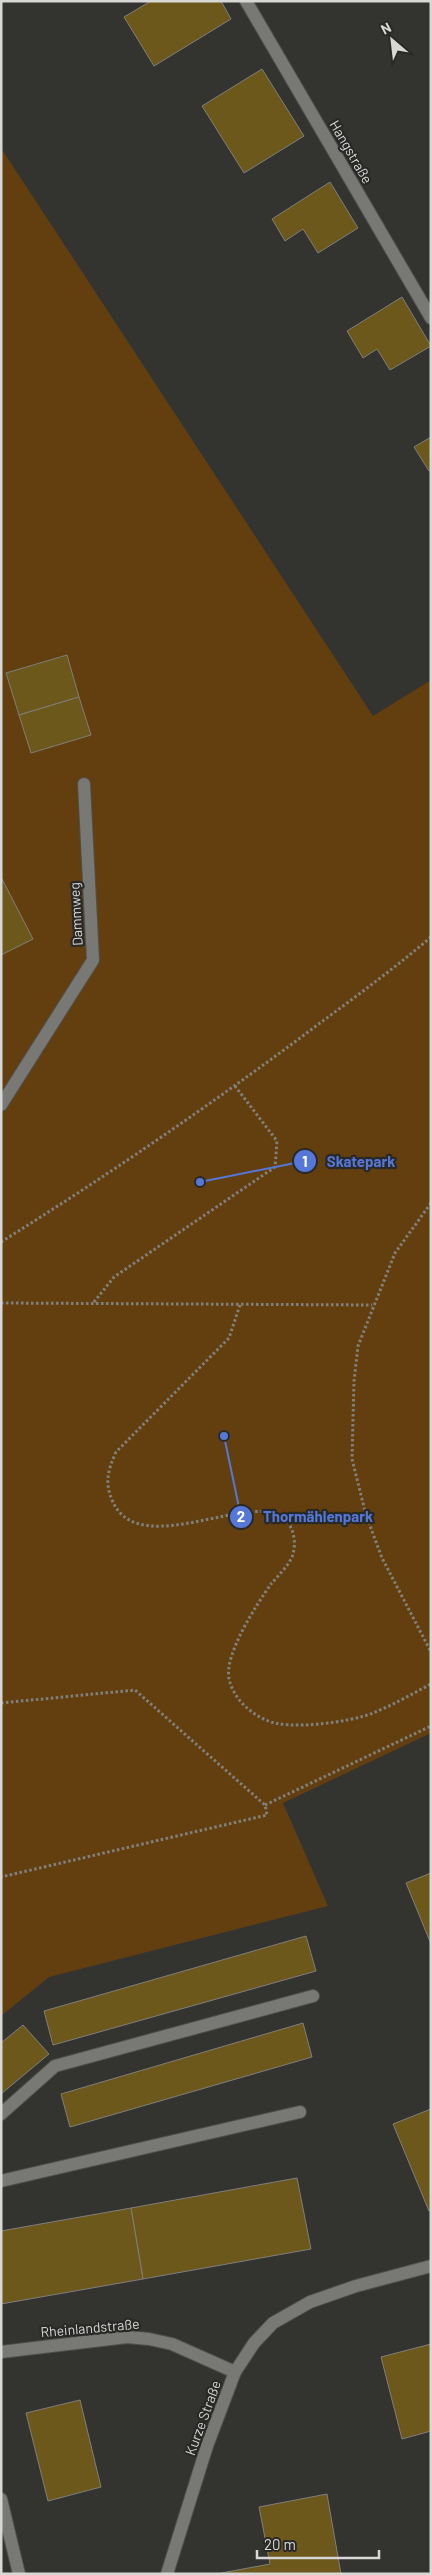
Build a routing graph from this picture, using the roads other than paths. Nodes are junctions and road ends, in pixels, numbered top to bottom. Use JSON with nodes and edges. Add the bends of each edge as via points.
{"nodes":[{"id":1,"x":246,"y":1,"type":"edge"},
{"id":2,"x":431,"y":318,"type":"edge"},
{"id":3,"x":84,"y":784,"type":"dead end"},
{"id":4,"x":1,"y":1105,"type":"edge"},
{"id":5,"x":313,"y":1996,"type":"dead end"},
{"id":6,"x":300,"y":2112,"type":"dead end"},
{"id":7,"x":1,"y":2114,"type":"edge"},
{"id":8,"x":1,"y":2181,"type":"edge"},
{"id":9,"x":431,"y":2266,"type":"edge"},
{"id":10,"x":1,"y":2352,"type":"edge"},
{"id":11,"x":235,"y":2372,"type":"junction"},
{"id":12,"x":1,"y":2498,"type":"edge"},
{"id":13,"x":19,"y":2574,"type":"edge"},
{"id":14,"x":167,"y":2574,"type":"edge"}],
"edges":[{"from":1,"to":2,"type":"street","name":"Hangstraße"},
{"from":3,"to":4,"type":"street","name":"Dammweg","via":[[93,960]]},
{"from":5,"to":7,"type":"street","via":[[55,2066]]},
{"from":6,"to":8,"type":"street"},
{"from":9,"to":11,"type":"street","name":"Kurze Straße","via":[[310,2302],[273,2323],[254,2343]]},
{"from":10,"to":11,"type":"street","name":"Rheinlandstraße","via":[[127,2337],[172,2344]]},
{"from":11,"to":14,"type":"street","name":"Kurze Straße"},
{"from":12,"to":13,"type":"street"}]}
